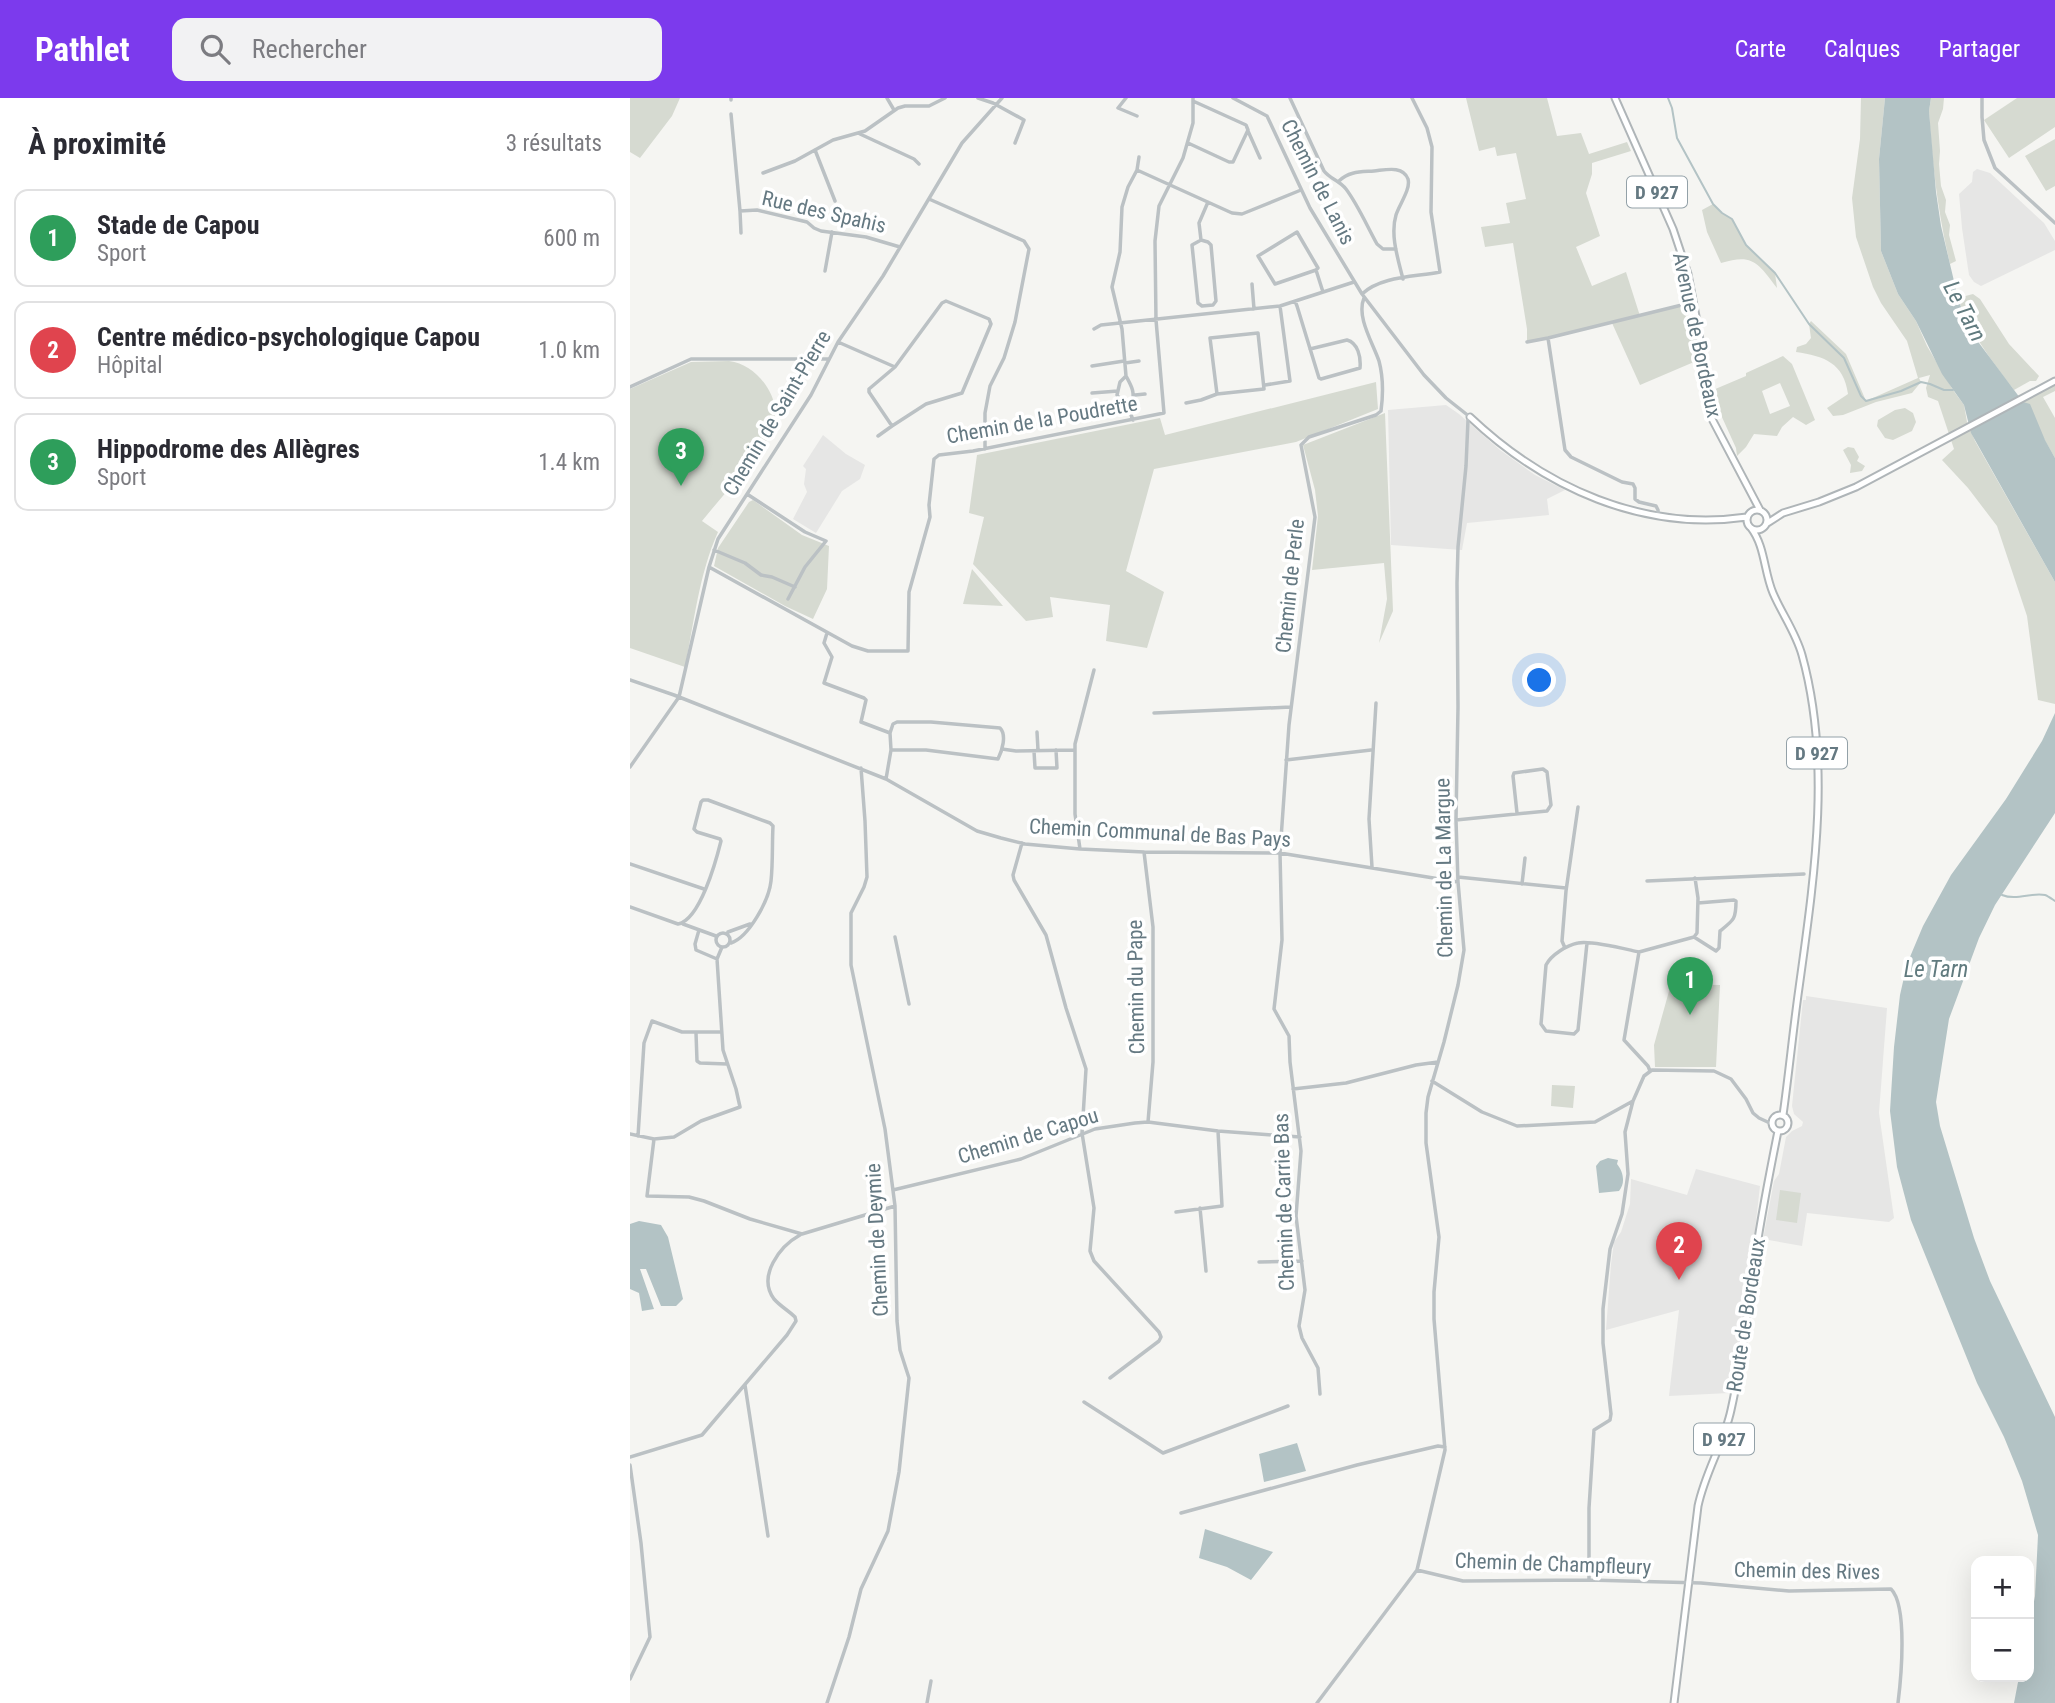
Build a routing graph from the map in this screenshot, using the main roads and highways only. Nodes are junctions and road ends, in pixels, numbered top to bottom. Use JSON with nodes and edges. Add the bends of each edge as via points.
{"nodes":[{"id":1,"x":1616,"y":98,"type":"edge"},
{"id":2,"x":2055,"y":382,"type":"edge"},
{"id":3,"x":1470,"y":417,"type":"road end"},
{"id":4,"x":1750,"y":494,"type":"junction"},
{"id":5,"x":1761,"y":511,"type":"junction"},
{"id":6,"x":1783,"y":513,"type":"junction"},
{"id":7,"x":1748,"y":516,"type":"junction"},
{"id":8,"x":1730,"y":520,"type":"junction"},
{"id":9,"x":1765,"y":525,"type":"junction"},
{"id":10,"x":1750,"y":527,"type":"junction"},
{"id":11,"x":1761,"y":548,"type":"junction"},
{"id":12,"x":1783,"y":1115,"type":"junction"},
{"id":13,"x":1778,"y":1131,"type":"junction"},
{"id":14,"x":1674,"y":1703,"type":"edge"}],
"edges":[{"from":1,"to":4,"type":"main road","name":"Avenue de Bordeaux","number":"D 927","via":[[1673,229],[1694,302],[1712,419]]},
{"from":2,"to":6,"type":"main road","via":[[1843,493]]},
{"from":3,"to":8,"type":"main road","via":[[1515,456],[1558,482],[1605,502],[1688,520]]},
{"from":4,"to":5,"type":"main road","name":"Avenue de Bordeaux","number":"D 927"},
{"from":4,"to":7,"type":"main road"},
{"from":5,"to":6,"type":"main road"},
{"from":5,"to":7,"type":"main road"},
{"from":5,"to":9,"type":"main road","via":[[1766,515]]},
{"from":6,"to":9,"type":"main road"},
{"from":7,"to":8,"type":"main road"},
{"from":7,"to":10,"type":"main road"},
{"from":8,"to":10,"type":"main road"},
{"from":9,"to":10,"type":"main road","via":[[1757,530]]},
{"from":9,"to":11,"type":"main road","number":"D 927"},
{"from":10,"to":11,"type":"main road","number":"D 927"},
{"from":11,"to":12,"type":"main road","number":"D 927","via":[[1773,593],[1801,650],[1817,747],[1814,873]]},
{"from":12,"to":13,"type":"main road","via":[[1788,1126]]},
{"from":12,"to":13,"type":"main road","via":[[1775,1116],[1772,1124]]},
{"from":13,"to":14,"type":"main road","name":"Route de Bordeaux","number":"D 927","via":[[1732,1408],[1700,1497]]}]}
